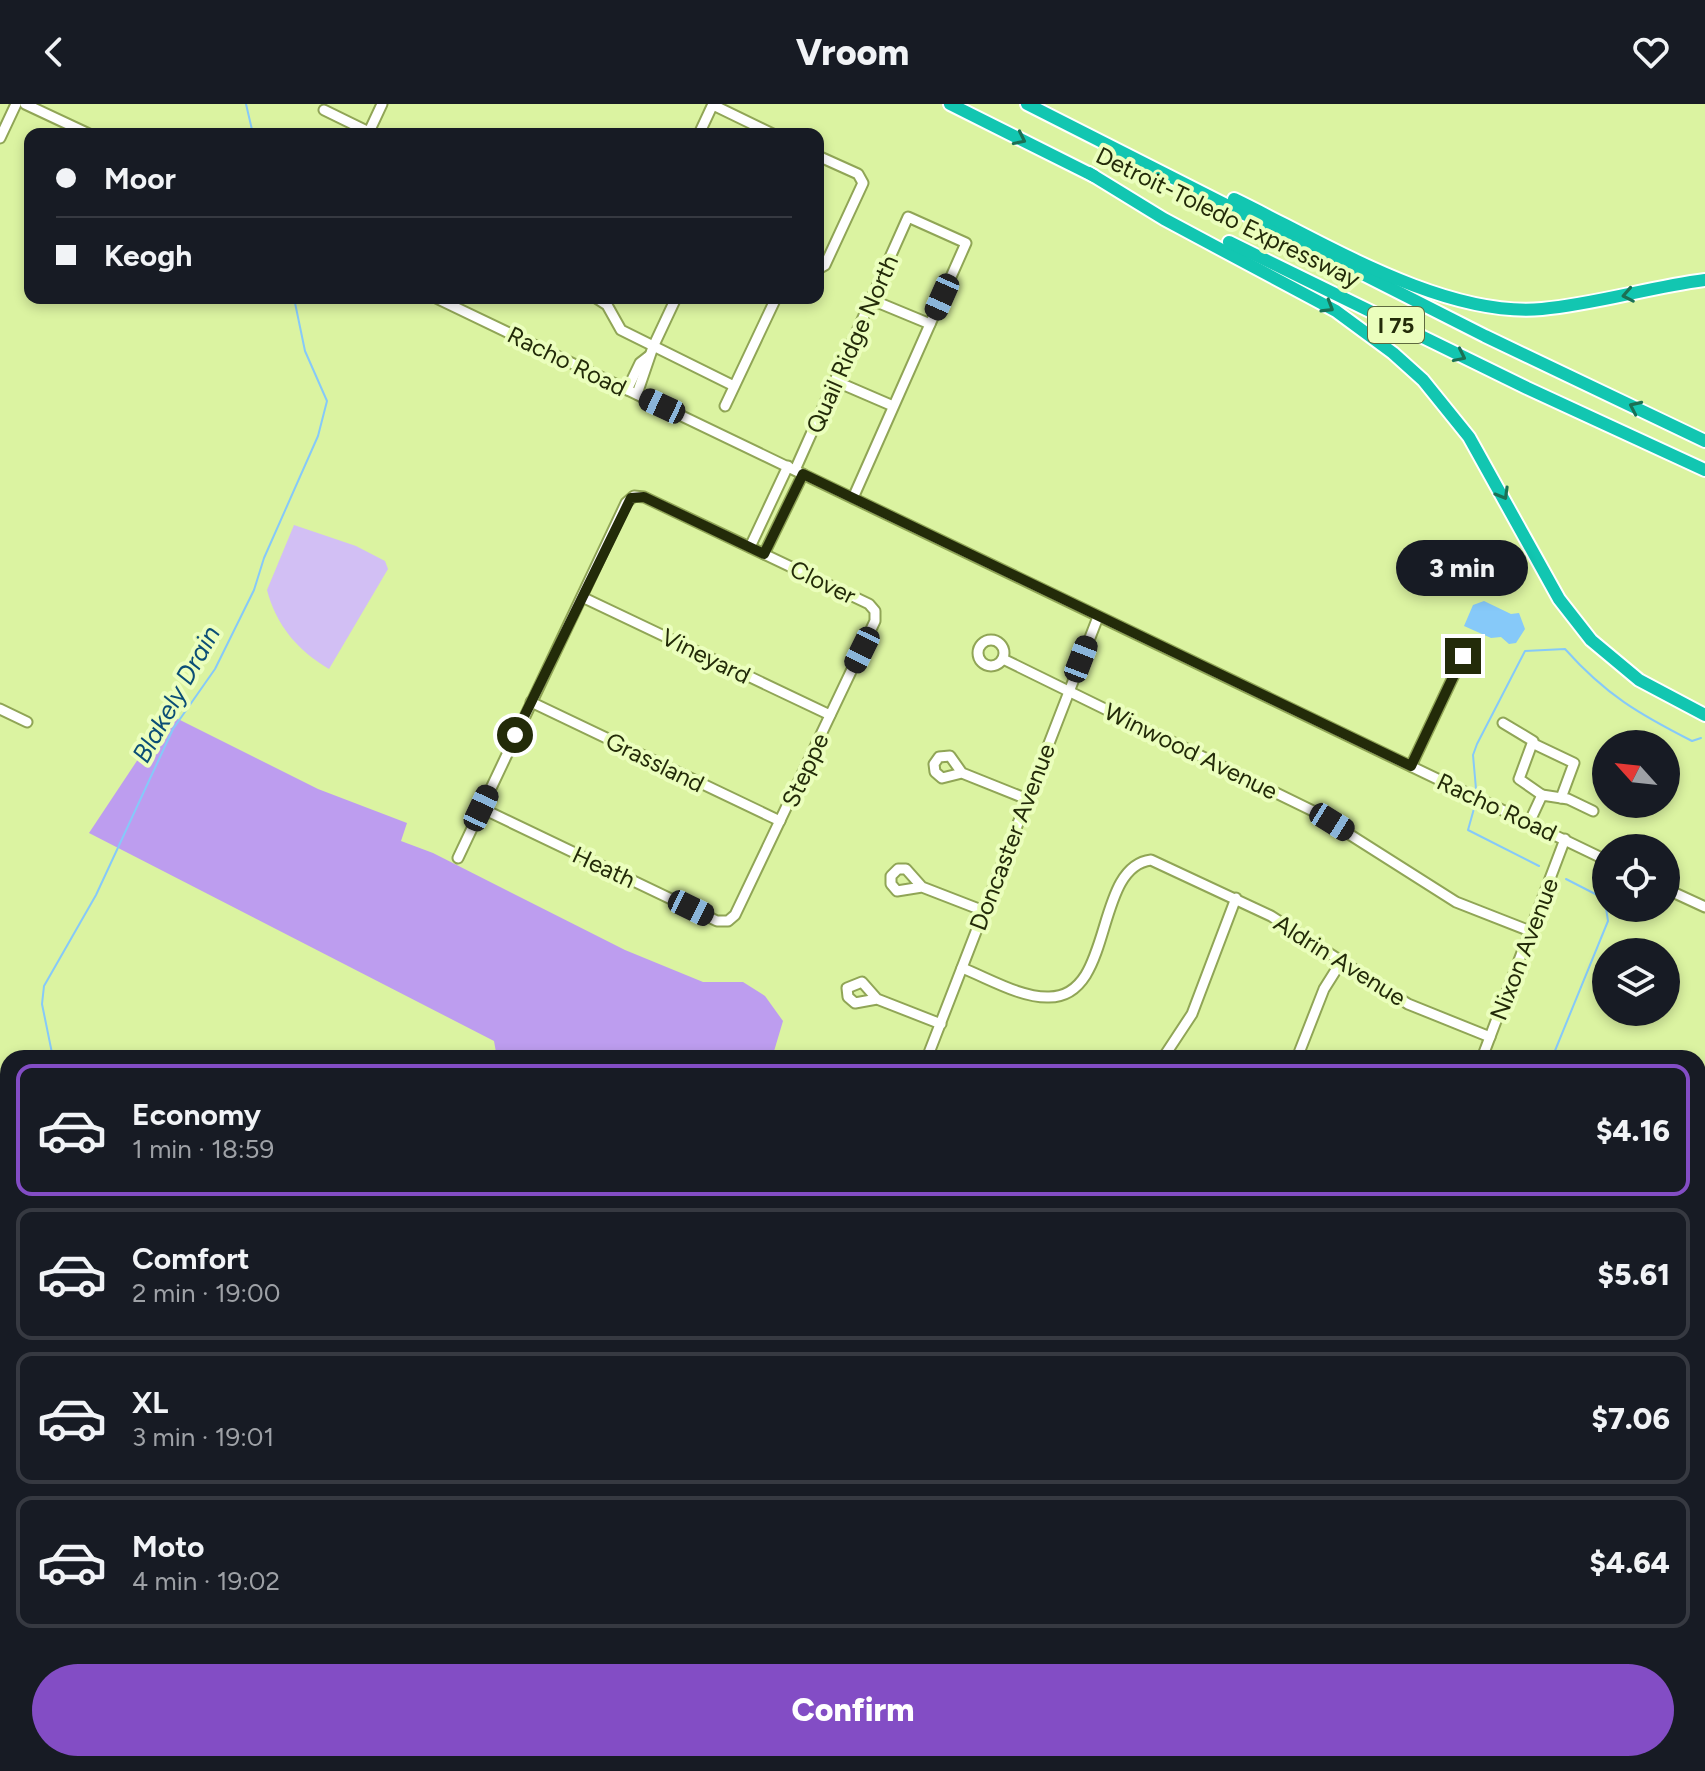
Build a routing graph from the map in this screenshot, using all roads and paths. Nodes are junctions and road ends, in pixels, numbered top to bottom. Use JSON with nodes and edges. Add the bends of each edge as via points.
{"nodes":[{"id":1,"x":16,"y":104,"type":"edge"},
{"id":2,"x":25,"y":104,"type":"edge"},
{"id":3,"x":382,"y":104,"type":"edge"},
{"id":4,"x":950,"y":104,"type":"edge"},
{"id":5,"x":1027,"y":104,"type":"edge"},
{"id":6,"x":713,"y":105,"type":"edge"},
{"id":7,"x":324,"y":110,"type":"dead end"},
{"id":8,"x":76,"y":128,"type":"edge"},
{"id":9,"x":359,"y":128,"type":"edge"},
{"id":10,"x":371,"y":128,"type":"edge"},
{"id":11,"x":702,"y":128,"type":"edge"},
{"id":12,"x":761,"y":128,"type":"edge"},
{"id":13,"x":0,"y":138,"type":"edge"},
{"id":14,"x":1131,"y":156,"type":"junction"},
{"id":15,"x":824,"y":159,"type":"edge"},
{"id":16,"x":1089,"y":173,"type":"junction"},
{"id":17,"x":824,"y":261,"type":"edge"},
{"id":18,"x":1705,"y":280,"type":"edge"},
{"id":19,"x":872,"y":300,"type":"junction"},
{"id":20,"x":449,"y":304,"type":"edge"},
{"id":21,"x":605,"y":304,"type":"edge"},
{"id":22,"x":673,"y":304,"type":"edge"},
{"id":23,"x":773,"y":304,"type":"edge"},
{"id":24,"x":930,"y":324,"type":"junction"},
{"id":25,"x":651,"y":352,"type":"junction"},
{"id":26,"x":835,"y":381,"type":"junction"},
{"id":27,"x":734,"y":386,"type":"junction"},
{"id":28,"x":632,"y":392,"type":"junction"},
{"id":29,"x":725,"y":406,"type":"dead end"},
{"id":30,"x":893,"y":406,"type":"junction"},
{"id":31,"x":1705,"y":441,"type":"edge"},
{"id":32,"x":795,"y":470,"type":"junction"},
{"id":33,"x":1705,"y":470,"type":"edge"},
{"id":34,"x":853,"y":498,"type":"junction"},
{"id":35,"x":750,"y":547,"type":"junction"},
{"id":36,"x":764,"y":554,"type":"junction"},
{"id":37,"x":582,"y":597,"type":"junction"},
{"id":38,"x":876,"y":615,"type":"joint"},
{"id":39,"x":1098,"y":617,"type":"junction"},
{"id":40,"x":1463,"y":656,"type":"dead end"},
{"id":41,"x":1003,"y":659,"type":"dead end"},
{"id":42,"x":1069,"y":692,"type":"junction"},
{"id":43,"x":531,"y":702,"type":"junction"},
{"id":44,"x":0,"y":709,"type":"edge"},
{"id":45,"x":830,"y":715,"type":"junction"},
{"id":46,"x":1705,"y":715,"type":"edge"},
{"id":47,"x":27,"y":722,"type":"dead end"},
{"id":48,"x":1503,"y":723,"type":"dead end"},
{"id":49,"x":1534,"y":744,"type":"junction"},
{"id":50,"x":1411,"y":766,"type":"junction"},
{"id":51,"x":962,"y":773,"type":"dead end"},
{"id":52,"x":1542,"y":795,"type":"junction"},
{"id":53,"x":1561,"y":798,"type":"junction"},
{"id":54,"x":1027,"y":799,"type":"junction"},
{"id":55,"x":481,"y":808,"type":"junction"},
{"id":56,"x":1592,"y":811,"type":"edge"},
{"id":57,"x":780,"y":821,"type":"junction"},
{"id":58,"x":1529,"y":823,"type":"junction"},
{"id":59,"x":1565,"y":839,"type":"junction"},
{"id":60,"x":1592,"y":853,"type":"edge"},
{"id":61,"x":458,"y":858,"type":"dead end"},
{"id":62,"x":922,"y":887,"type":"dead end"},
{"id":63,"x":1680,"y":895,"type":"edge"},
{"id":64,"x":1236,"y":898,"type":"junction"},
{"id":65,"x":1705,"y":907,"type":"edge"},
{"id":66,"x":984,"y":911,"type":"junction"},
{"id":67,"x":728,"y":921,"type":"joint"},
{"id":68,"x":1526,"y":929,"type":"junction"},
{"id":69,"x":1341,"y":962,"type":"junction"},
{"id":70,"x":962,"y":968,"type":"junction"},
{"id":71,"x":877,"y":999,"type":"dead end"},
{"id":72,"x":941,"y":1024,"type":"junction"},
{"id":73,"x":1490,"y":1037,"type":"junction"},
{"id":74,"x":930,"y":1050,"type":"edge"},
{"id":75,"x":1168,"y":1050,"type":"edge"},
{"id":76,"x":1300,"y":1050,"type":"edge"},
{"id":77,"x":1485,"y":1050,"type":"edge"}],
"edges":[{"from":1,"to":13,"type":"street"},
{"from":2,"to":8,"type":"street"},
{"from":3,"to":10,"type":"street"},
{"from":4,"to":16,"type":"highway","name":"Detroit-Toledo Expressway","number":"I 75","one_way":true},
{"from":5,"to":14,"type":"highway","name":"Detroit-Toledo Expressway","number":"I 75"},
{"from":6,"to":11,"type":"street"},
{"from":6,"to":12,"type":"street"},
{"from":7,"to":9,"type":"street"},
{"from":18,"to":14,"type":"highway","one_way":true,"via":[[1541,309],[1468,303],[1409,283],[1212,188]]},
{"from":31,"to":14,"type":"highway","name":"Detroit-Toledo Expressway","number":"I 75","one_way":true},
{"from":15,"to":17,"type":"street","via":[[858,174],[862,188]]},
{"from":16,"to":33,"type":"highway","name":"Detroit-Toledo Expressway","number":"I 75","one_way":true},
{"from":16,"to":46,"type":"highway","one_way":true,"via":[[1336,311],[1393,353],[1438,398],[1474,445],[1559,599],[1591,640],[1639,680]]},
{"from":19,"to":24,"type":"street"},
{"from":19,"to":24,"type":"street","name":"Quail Ridge North","via":[[908,217],[966,243]]},
{"from":19,"to":26,"type":"street","name":"Quail Ridge North"},
{"from":20,"to":28,"type":"street","name":"Racho Road"},
{"from":21,"to":25,"type":"street","via":[[621,330]]},
{"from":22,"to":25,"type":"street"},
{"from":23,"to":27,"type":"street"},
{"from":24,"to":30,"type":"street"},
{"from":25,"to":27,"type":"street"},
{"from":25,"to":28,"type":"street"},
{"from":26,"to":30,"type":"street"},
{"from":26,"to":32,"type":"street","name":"Quail Ridge North"},
{"from":27,"to":29,"type":"street"},
{"from":28,"to":32,"type":"street","name":"Racho Road"},
{"from":30,"to":34,"type":"street"},
{"from":32,"to":34,"type":"street","name":"Racho Road"},
{"from":32,"to":35,"type":"street"},
{"from":32,"to":36,"type":"street"},
{"from":34,"to":39,"type":"street","name":"Racho Road"},
{"from":35,"to":36,"type":"street","name":"Clover"},
{"from":35,"to":37,"type":"street","name":"Clover","via":[[634,496]]},
{"from":36,"to":38,"type":"street","name":"Clover","via":[[869,604]]},
{"from":37,"to":43,"type":"street"},
{"from":37,"to":45,"type":"street","name":"Vineyard"},
{"from":38,"to":45,"type":"street","name":"Steppe"},
{"from":39,"to":42,"type":"street","name":"Doncaster Avenue"},
{"from":39,"to":50,"type":"street","name":"Racho Road"},
{"from":40,"to":50,"type":"street"},
{"from":41,"to":42,"type":"street","name":"Winwood Avenue"},
{"from":42,"to":54,"type":"street","name":"Doncaster Avenue"},
{"from":42,"to":68,"type":"street","name":"Winwood Avenue","via":[[1311,810],[1456,902]]},
{"from":43,"to":55,"type":"street"},
{"from":43,"to":57,"type":"street","name":"Grassland"},
{"from":44,"to":47,"type":"street"},
{"from":45,"to":57,"type":"street","name":"Steppe"},
{"from":48,"to":49,"type":"street"},
{"from":49,"to":52,"type":"street","via":[[1519,779]]},
{"from":49,"to":53,"type":"street","via":[[1574,763]]},
{"from":50,"to":58,"type":"street","name":"Racho Road"},
{"from":51,"to":54,"type":"street"},
{"from":52,"to":53,"type":"street"},
{"from":52,"to":58,"type":"street"},
{"from":53,"to":56,"type":"street"},
{"from":54,"to":66,"type":"street","name":"Doncaster Avenue"},
{"from":55,"to":61,"type":"street"},
{"from":55,"to":67,"type":"street","name":"Heath","via":[[717,921]]},
{"from":57,"to":67,"type":"street","name":"Steppe"},
{"from":58,"to":59,"type":"street","name":"Racho Road"},
{"from":59,"to":60,"type":"street","name":"Racho Road"},
{"from":59,"to":68,"type":"street","name":"Nixon Avenue"},
{"from":62,"to":66,"type":"street"},
{"from":63,"to":65,"type":"street"},
{"from":64,"to":69,"type":"street","name":"Aldrin Avenue"},
{"from":64,"to":70,"type":"street","name":"Aldrin Avenue","via":[[1162,863],[1144,861],[1126,874],[1087,972],[1073,990],[1038,997]]},
{"from":64,"to":75,"type":"street","via":[[1192,1014]]},
{"from":66,"to":70,"type":"street","name":"Doncaster Avenue"},
{"from":68,"to":73,"type":"street","name":"Nixon Avenue"},
{"from":69,"to":73,"type":"street","name":"Aldrin Avenue","via":[[1408,1004]]},
{"from":69,"to":76,"type":"street","via":[[1324,989]]},
{"from":70,"to":72,"type":"street","name":"Doncaster Avenue"},
{"from":71,"to":72,"type":"street"},
{"from":72,"to":74,"type":"street","name":"Doncaster Avenue"},
{"from":73,"to":77,"type":"street","name":"Nixon Avenue"}]}
